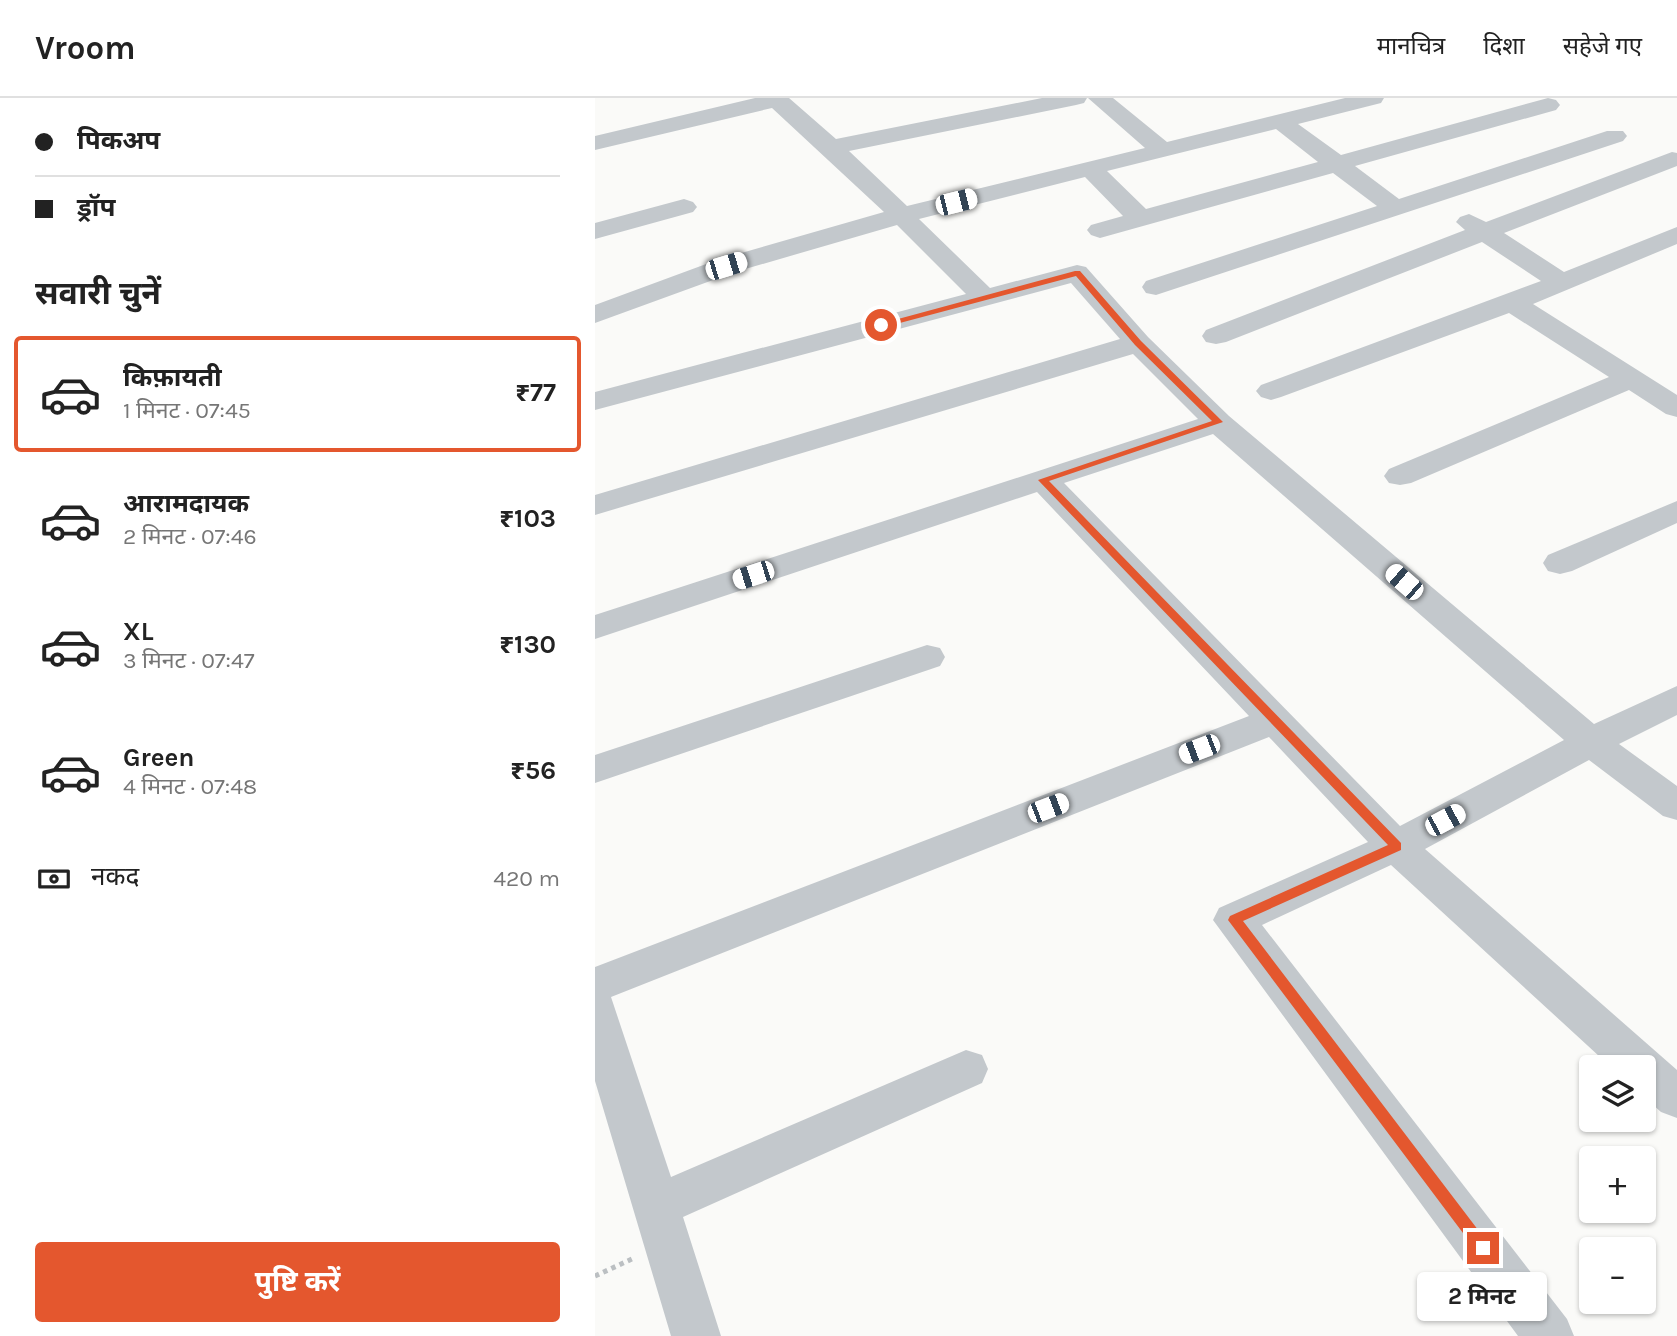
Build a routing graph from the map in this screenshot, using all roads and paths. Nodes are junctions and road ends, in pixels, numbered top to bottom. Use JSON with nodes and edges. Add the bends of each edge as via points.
{"nodes":[{"id":1,"x":1076,"y":98,"type":"edge"},
{"id":2,"x":1099,"y":98,"type":"edge"},
{"id":3,"x":1373,"y":98,"type":"edge"},
{"id":4,"x":775,"y":99,"type":"edge"},
{"id":5,"x":1548,"y":105,"type":"dead end"},
{"id":6,"x":1280,"y":121,"type":"junction"},
{"id":7,"x":1615,"y":136,"type":"dead end"},
{"id":8,"x":595,"y":143,"type":"edge"},
{"id":9,"x":832,"y":147,"type":"junction"},
{"id":10,"x":1162,"y":150,"type":"junction"},
{"id":11,"x":1672,"y":159,"type":"dead end"},
{"id":12,"x":1337,"y":164,"type":"junction"},
{"id":13,"x":1090,"y":168,"type":"junction"},
{"id":14,"x":1431,"y":196,"type":"junction"},
{"id":15,"x":684,"y":207,"type":"dead end"},
{"id":16,"x":1395,"y":208,"type":"junction"},
{"id":17,"x":903,"y":215,"type":"junction"},
{"id":18,"x":1141,"y":219,"type":"junction"},
{"id":19,"x":1100,"y":230,"type":"dead end"},
{"id":20,"x":595,"y":231,"type":"edge"},
{"id":21,"x":1484,"y":231,"type":"junction"},
{"id":22,"x":1677,"y":235,"type":"edge"},
{"id":23,"x":1562,"y":283,"type":"junction"},
{"id":24,"x":1156,"y":287,"type":"dead end"},
{"id":25,"x":984,"y":297,"type":"junction"},
{"id":26,"x":1512,"y":303,"type":"junction"},
{"id":27,"x":595,"y":315,"type":"edge"},
{"id":28,"x":1216,"y":336,"type":"dead end"},
{"id":29,"x":1138,"y":343,"type":"junction"},
{"id":30,"x":1632,"y":378,"type":"junction"},
{"id":31,"x":1271,"y":391,"type":"dead end"},
{"id":32,"x":595,"y":401,"type":"edge"},
{"id":33,"x":1677,"y":408,"type":"edge"},
{"id":34,"x":1218,"y":422,"type":"junction"},
{"id":35,"x":1400,"y":476,"type":"dead end"},
{"id":36,"x":1043,"y":480,"type":"junction"},
{"id":37,"x":595,"y":505,"type":"edge"},
{"id":38,"x":1677,"y":510,"type":"edge"},
{"id":39,"x":1560,"y":564,"type":"dead end"},
{"id":40,"x":595,"y":627,"type":"edge"},
{"id":41,"x":927,"y":657,"type":"dead end"},
{"id":42,"x":1677,"y":699,"type":"edge"},
{"id":43,"x":1275,"y":720,"type":"junction"},
{"id":44,"x":1591,"y":742,"type":"junction"},
{"id":45,"x":595,"y":769,"type":"edge"},
{"id":46,"x":1677,"y":806,"type":"edge"},
{"id":47,"x":1397,"y":846,"type":"junction"},
{"id":48,"x":595,"y":985,"type":"edge"},
{"id":49,"x":595,"y":1008,"type":"edge"},
{"id":50,"x":1629,"y":1055,"type":"edge"},
{"id":51,"x":967,"y":1069,"type":"dead end"},
{"id":52,"x":1656,"y":1079,"type":"edge"},
{"id":53,"x":1677,"y":1098,"type":"edge"},
{"id":54,"x":656,"y":1206,"type":"junction"},
{"id":55,"x":696,"y":1336,"type":"edge"},
{"id":56,"x":1549,"y":1336,"type":"edge"}],
"edges":[{"from":1,"to":9,"type":"street"},
{"from":2,"to":10,"type":"street"},
{"from":3,"to":6,"type":"street"},
{"from":4,"to":8,"type":"street"},
{"from":4,"to":9,"type":"street"},
{"from":5,"to":12,"type":"street"},
{"from":6,"to":10,"type":"street"},
{"from":6,"to":12,"type":"street"},
{"from":7,"to":14,"type":"street"},
{"from":9,"to":17,"type":"street"},
{"from":10,"to":13,"type":"street"},
{"from":11,"to":21,"type":"street"},
{"from":12,"to":16,"type":"street"},
{"from":12,"to":18,"type":"street"},
{"from":13,"to":17,"type":"street"},
{"from":13,"to":18,"type":"street"},
{"from":14,"to":16,"type":"street"},
{"from":14,"to":21,"type":"street"},
{"from":15,"to":20,"type":"street"},
{"from":16,"to":24,"type":"street"},
{"from":17,"to":25,"type":"street"},
{"from":17,"to":27,"type":"street","via":[[726,266]]},
{"from":18,"to":19,"type":"street"},
{"from":21,"to":23,"type":"street"},
{"from":21,"to":28,"type":"street"},
{"from":22,"to":23,"type":"street"},
{"from":23,"to":26,"type":"street"},
{"from":25,"to":29,"type":"street","via":[[1077,273]]},
{"from":25,"to":32,"type":"street"},
{"from":26,"to":30,"type":"street"},
{"from":26,"to":31,"type":"street"},
{"from":29,"to":34,"type":"street"},
{"from":29,"to":37,"type":"street"},
{"from":30,"to":33,"type":"street"},
{"from":30,"to":35,"type":"street"},
{"from":34,"to":36,"type":"street"},
{"from":34,"to":44,"type":"street"},
{"from":36,"to":40,"type":"street"},
{"from":36,"to":43,"type":"street"},
{"from":38,"to":39,"type":"street"},
{"from":41,"to":45,"type":"street"},
{"from":42,"to":44,"type":"street"},
{"from":43,"to":47,"type":"street"},
{"from":43,"to":48,"type":"street"},
{"from":44,"to":46,"type":"street"},
{"from":44,"to":47,"type":"street"},
{"from":47,"to":50,"type":"street"},
{"from":47,"to":56,"type":"street","via":[[1234,920]]},
{"from":49,"to":54,"type":"street"},
{"from":51,"to":54,"type":"street"},
{"from":52,"to":53,"type":"street"},
{"from":54,"to":55,"type":"street"}]}
